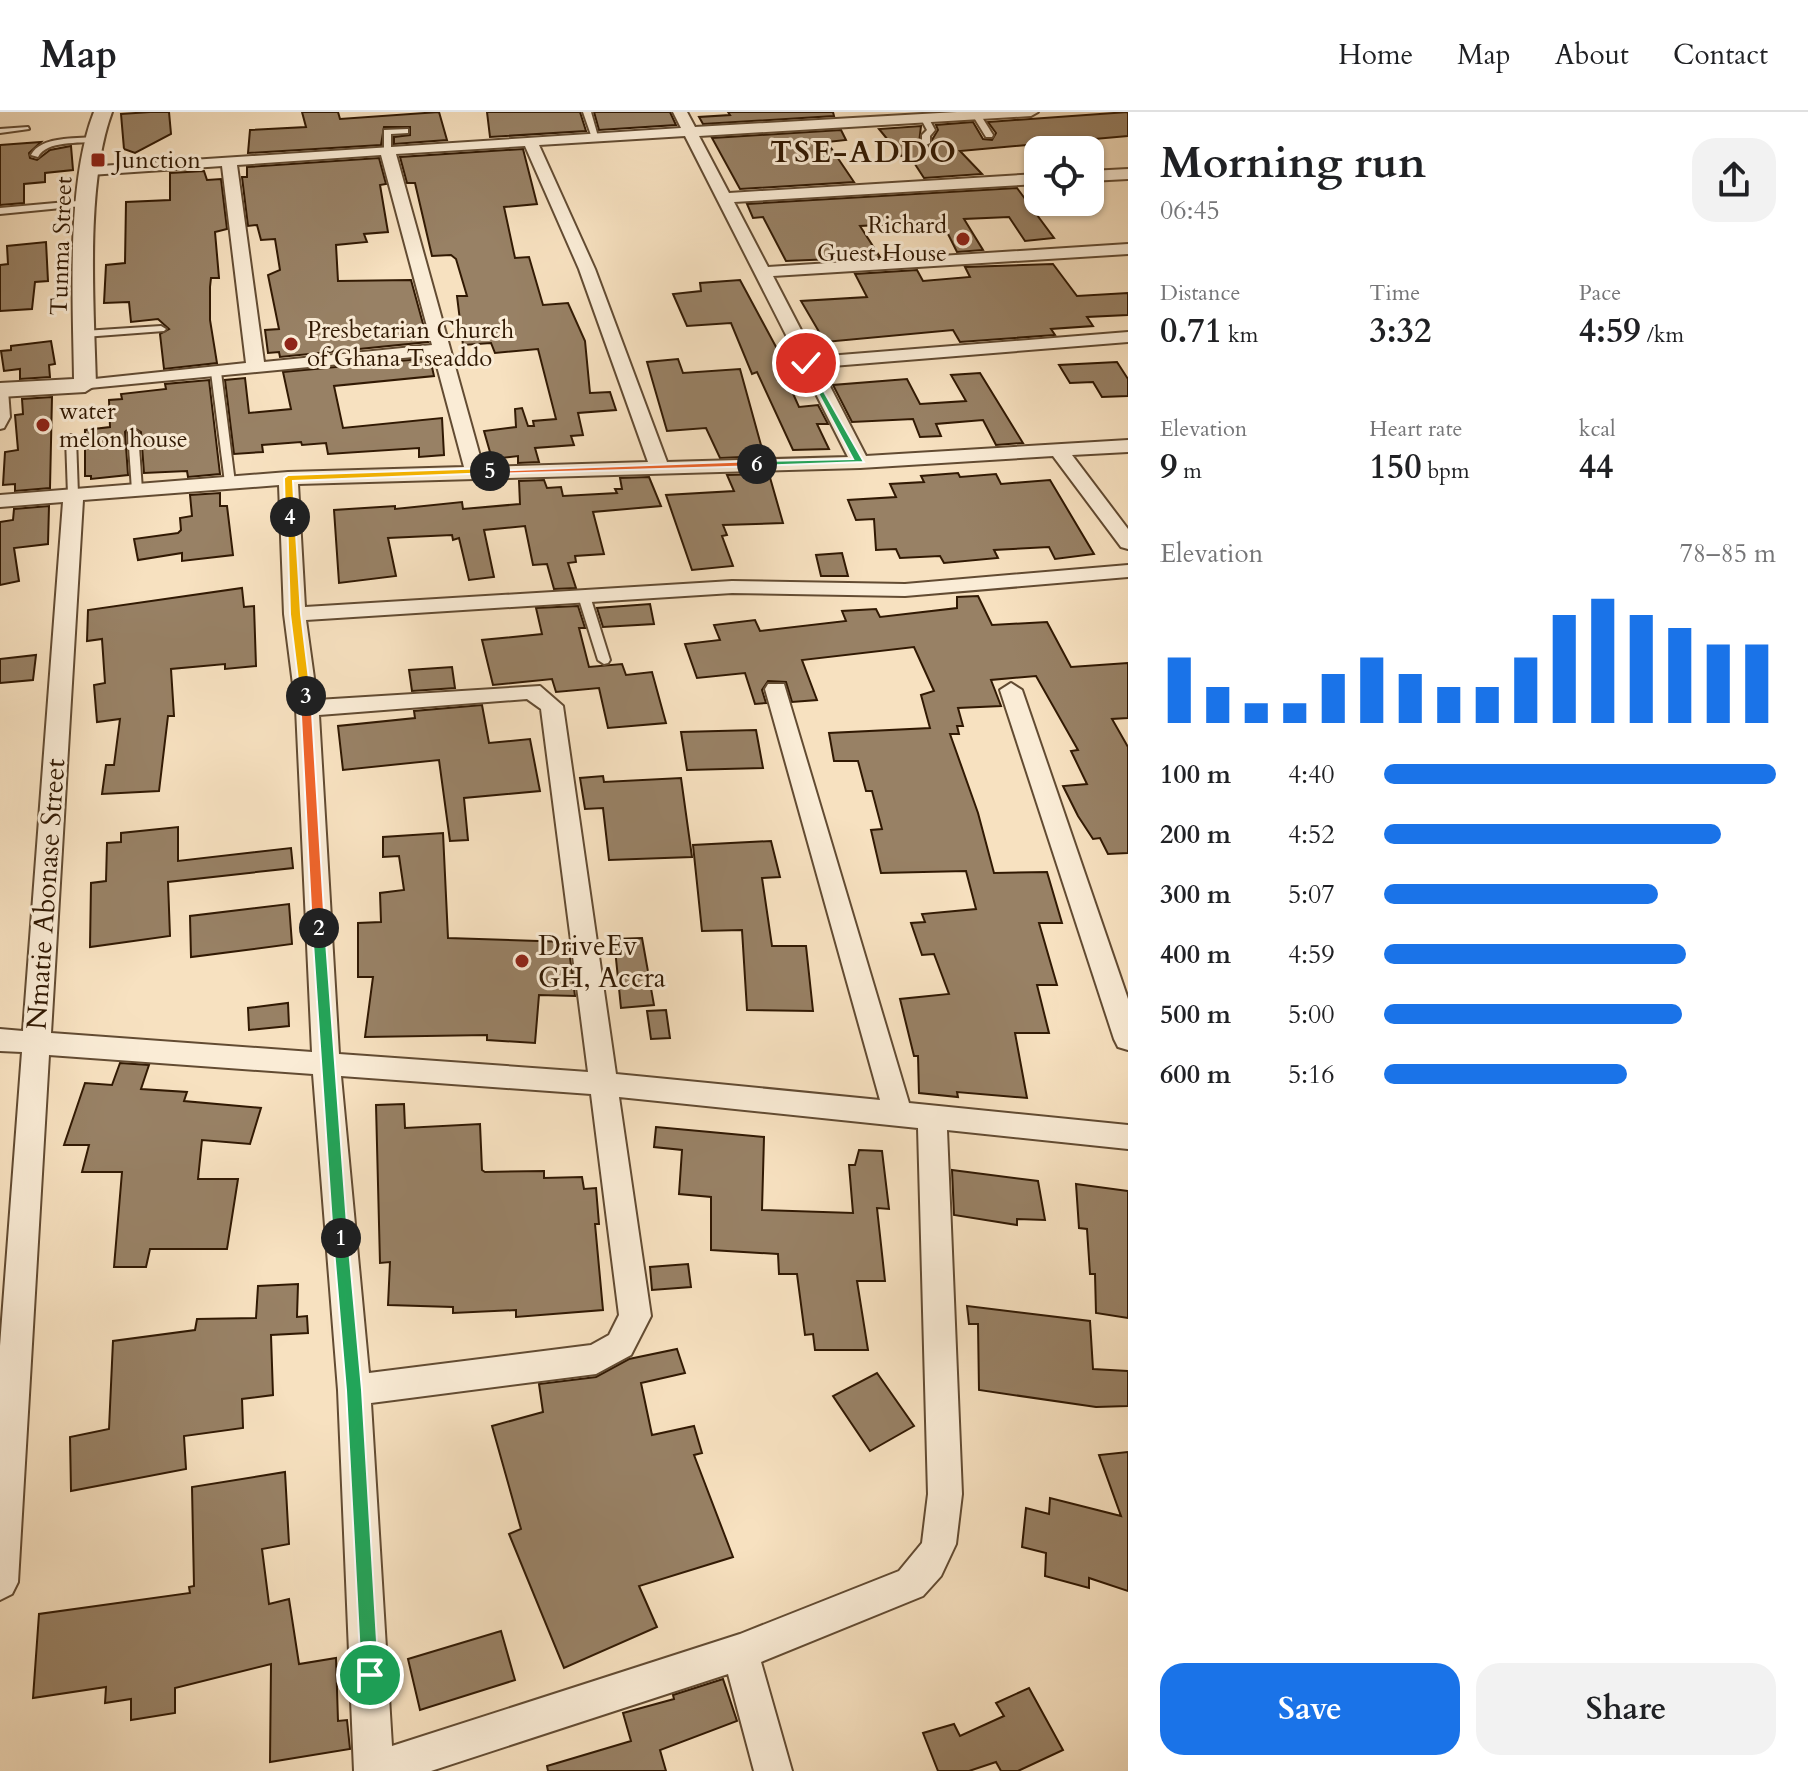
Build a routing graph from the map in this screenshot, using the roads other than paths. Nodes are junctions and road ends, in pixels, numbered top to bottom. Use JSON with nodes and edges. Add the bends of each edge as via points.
{"nodes":[{"id":1,"x":103,"y":112,"type":"edge"},
{"id":2,"x":587,"y":112,"type":"edge"},
{"id":3,"x":680,"y":112,"type":"edge"},
{"id":4,"x":1031,"y":112,"type":"edge"},
{"id":5,"x":977,"y":116,"type":"junction"},
{"id":6,"x":925,"y":119,"type":"junction"},
{"id":7,"x":25,"y":129,"type":"dead end"},
{"id":8,"x":0,"y":131,"type":"edge"},
{"id":9,"x":405,"y":131,"type":"dead end"},
{"id":10,"x":691,"y":132,"type":"junction"},
{"id":11,"x":989,"y":135,"type":"dead end"},
{"id":12,"x":596,"y":138,"type":"junction"},
{"id":13,"x":94,"y":139,"type":"junction"},
{"id":14,"x":530,"y":141,"type":"junction"},
{"id":15,"x":926,"y":143,"type":"dead end"},
{"id":16,"x":387,"y":150,"type":"junction"},
{"id":17,"x":35,"y":155,"type":"dead end"},
{"id":18,"x":229,"y":161,"type":"junction"},
{"id":19,"x":90,"y":170,"type":"junction"},
{"id":20,"x":1128,"y":174,"type":"edge"},
{"id":21,"x":1104,"y":175,"type":"edge"},
{"id":22,"x":1024,"y":180,"type":"edge"},
{"id":23,"x":724,"y":198,"type":"junction"},
{"id":24,"x":89,"y":203,"type":"junction"},
{"id":25,"x":0,"y":211,"type":"edge"},
{"id":26,"x":1128,"y":249,"type":"edge"},
{"id":27,"x":761,"y":272,"type":"junction"},
{"id":28,"x":161,"y":329,"type":"dead end"},
{"id":29,"x":84,"y":334,"type":"junction"},
{"id":30,"x":1128,"y":337,"type":"edge"},
{"id":31,"x":444,"y":349,"type":"junction"},
{"id":32,"x":806,"y":363,"type":"junction"},
{"id":33,"x":256,"y":368,"type":"junction"},
{"id":34,"x":216,"y":372,"type":"junction"},
{"id":35,"x":85,"y":385,"type":"junction"},
{"id":36,"x":1,"y":390,"type":"edge"},
{"id":37,"x":0,"y":426,"type":"edge"},
{"id":38,"x":133,"y":432,"type":"dead end"},
{"id":39,"x":71,"y":438,"type":"dead end"},
{"id":40,"x":1128,"y":446,"type":"edge"},
{"id":41,"x":1060,"y":452,"type":"junction"},
{"id":42,"x":860,"y":462,"type":"junction"},
{"id":43,"x":659,"y":466,"type":"junction"},
{"id":44,"x":475,"y":471,"type":"junction"},
{"id":45,"x":288,"y":478,"type":"junction"},
{"id":46,"x":230,"y":483,"type":"junction"},
{"id":47,"x":137,"y":490,"type":"junction"},
{"id":48,"x":73,"y":495,"type":"junction"},
{"id":49,"x":0,"y":501,"type":"edge"},
{"id":50,"x":1128,"y":543,"type":"edge"},
{"id":51,"x":1128,"y":571,"type":"edge"},
{"id":52,"x":584,"y":596,"type":"junction"},
{"id":53,"x":295,"y":614,"type":"junction"},
{"id":54,"x":604,"y":660,"type":"dead end"},
{"id":55,"x":776,"y":689,"type":"dead end"},
{"id":56,"x":1011,"y":690,"type":"dead end"},
{"id":57,"x":307,"y":708,"type":"junction"},
{"id":58,"x":1128,"y":1039,"type":"edge"},
{"id":59,"x":0,"y":1040,"type":"edge"},
{"id":60,"x":34,"y":1041,"type":"junction"},
{"id":61,"x":326,"y":1063,"type":"junction"},
{"id":62,"x":603,"y":1084,"type":"junction"},
{"id":63,"x":897,"y":1112,"type":"junction"},
{"id":64,"x":932,"y":1117,"type":"junction"},
{"id":65,"x":1128,"y":1137,"type":"edge"},
{"id":66,"x":354,"y":1390,"type":"junction"},
{"id":67,"x":0,"y":1582,"type":"edge"},
{"id":68,"x":740,"y":1652,"type":"junction"},
{"id":69,"x":374,"y":1771,"type":"edge"},
{"id":70,"x":773,"y":1771,"type":"edge"}],
"edges":[{"from":1,"to":13,"type":"street","name":"Tunma Street"},
{"from":2,"to":12,"type":"lane"},
{"from":3,"to":10,"type":"street"},
{"from":4,"to":5,"type":"street"},
{"from":5,"to":6,"type":"street"},
{"from":5,"to":11,"type":"lane"},
{"from":6,"to":10,"type":"street"},
{"from":6,"to":15,"type":"lane","via":[[931,130]]},
{"from":7,"to":8,"type":"lane"},
{"from":9,"to":16,"type":"lane","via":[[387,132]]},
{"from":10,"to":12,"type":"street"},
{"from":10,"to":23,"type":"street"},
{"from":12,"to":14,"type":"street"},
{"from":13,"to":17,"type":"lane","via":[[49,144]]},
{"from":13,"to":19,"type":"street","name":"Tunma Street"},
{"from":14,"to":16,"type":"street"},
{"from":14,"to":43,"type":"street","via":[[587,269]]},
{"from":16,"to":18,"type":"street"},
{"from":16,"to":31,"type":"street"},
{"from":18,"to":19,"type":"street"},
{"from":18,"to":33,"type":"street"},
{"from":19,"to":24,"type":"street","name":"Tunma Street"},
{"from":20,"to":21,"type":"street"},
{"from":22,"to":23,"type":"street"},
{"from":23,"to":27,"type":"street"},
{"from":24,"to":25,"type":"lane"},
{"from":24,"to":29,"type":"street","name":"Tunma Street"},
{"from":26,"to":27,"type":"street"},
{"from":27,"to":32,"type":"street"},
{"from":28,"to":29,"type":"lane"},
{"from":29,"to":35,"type":"street","name":"Tunma Street"},
{"from":30,"to":32,"type":"street"},
{"from":31,"to":33,"type":"street"},
{"from":31,"to":44,"type":"street"},
{"from":32,"to":42,"type":"street"},
{"from":33,"to":34,"type":"street"},
{"from":34,"to":35,"type":"street"},
{"from":34,"to":46,"type":"lane"},
{"from":35,"to":36,"type":"street"},
{"from":36,"to":37,"type":"lane","via":[[5,417]]},
{"from":38,"to":47,"type":"lane"},
{"from":39,"to":48,"type":"lane"},
{"from":40,"to":41,"type":"street"},
{"from":41,"to":42,"type":"street"},
{"from":41,"to":50,"type":"street"},
{"from":42,"to":43,"type":"street"},
{"from":43,"to":44,"type":"street"},
{"from":44,"to":45,"type":"street"},
{"from":45,"to":46,"type":"street"},
{"from":45,"to":53,"type":"street"},
{"from":46,"to":47,"type":"street"},
{"from":47,"to":48,"type":"street"},
{"from":48,"to":49,"type":"street"},
{"from":48,"to":60,"type":"street","name":"Nmatie Abonase Street"},
{"from":51,"to":52,"type":"street","via":[[905,590],[732,587]]},
{"from":52,"to":53,"type":"street"},
{"from":52,"to":54,"type":"lane"},
{"from":53,"to":57,"type":"street"},
{"from":55,"to":63,"type":"street"},
{"from":56,"to":58,"type":"street"},
{"from":57,"to":61,"type":"street"},
{"from":57,"to":62,"type":"street","via":[[532,691],[552,706]]},
{"from":59,"to":60,"type":"street"},
{"from":60,"to":61,"type":"street"},
{"from":60,"to":67,"type":"street","name":"Nmatie Abonase Street"},
{"from":61,"to":62,"type":"street"},
{"from":61,"to":66,"type":"street"},
{"from":62,"to":63,"type":"street"},
{"from":62,"to":66,"type":"street","via":[[635,1316],[620,1345],[596,1359]]},
{"from":63,"to":64,"type":"street"},
{"from":64,"to":65,"type":"street"},
{"from":64,"to":68,"type":"street","via":[[943,1532],[931,1565],[911,1584]]},
{"from":66,"to":69,"type":"street"},
{"from":68,"to":69,"type":"street"},
{"from":68,"to":70,"type":"street"}]}
